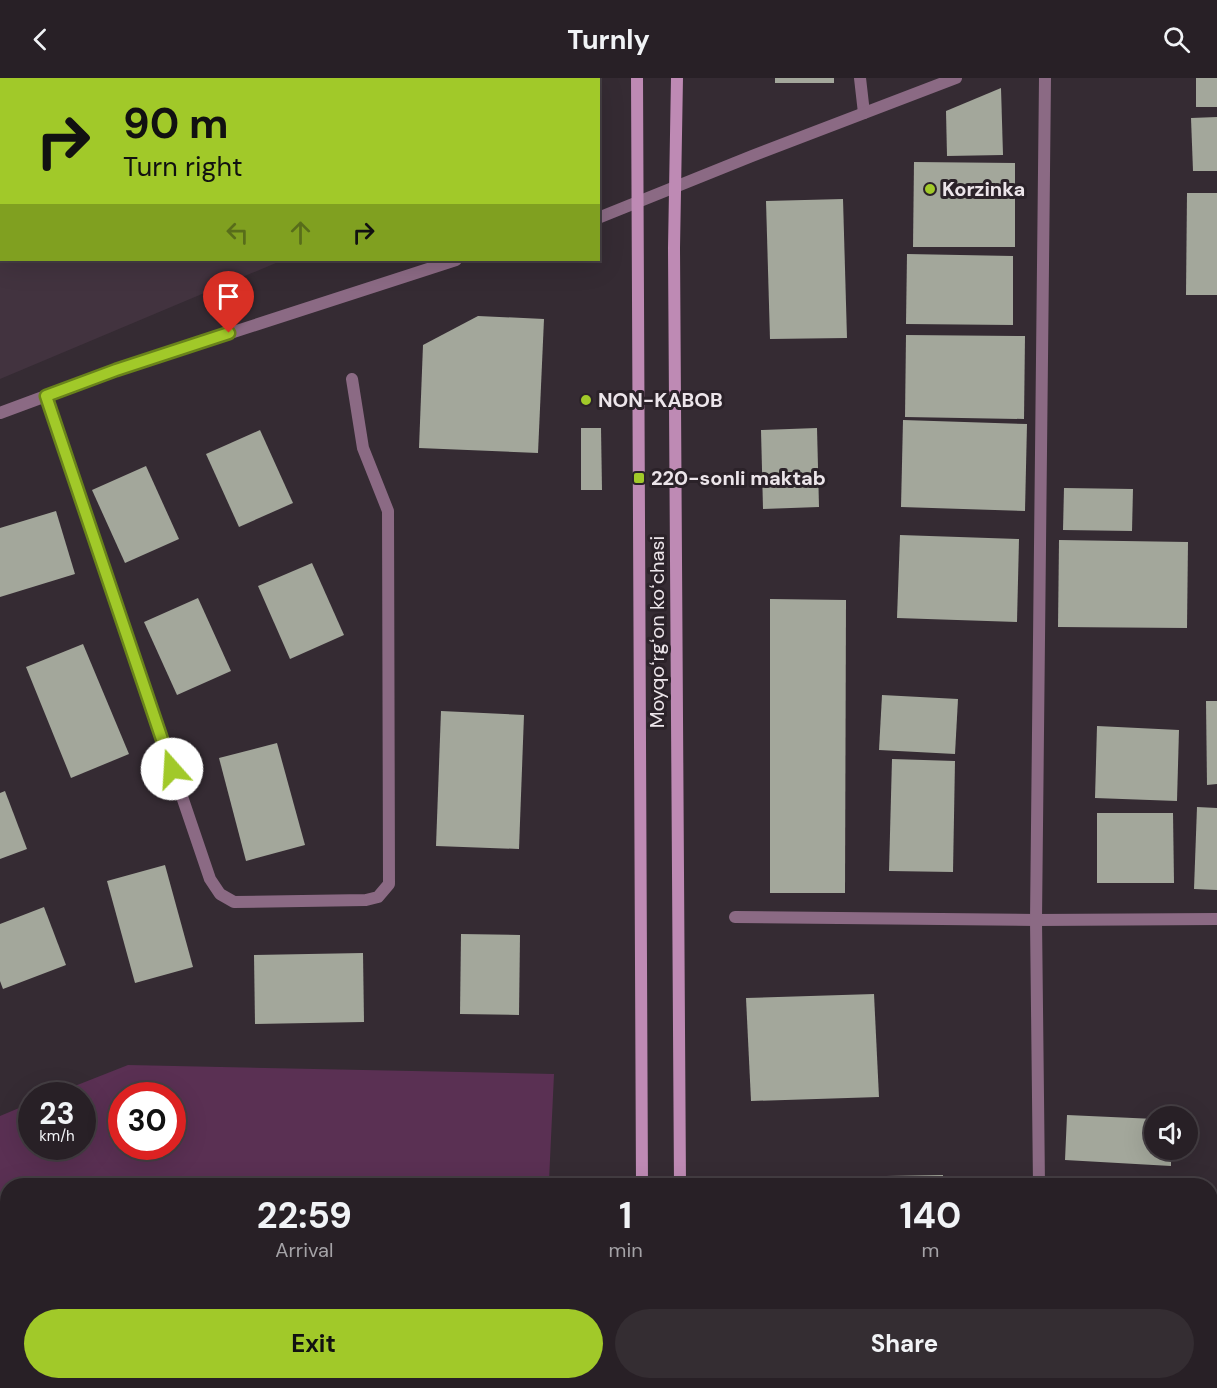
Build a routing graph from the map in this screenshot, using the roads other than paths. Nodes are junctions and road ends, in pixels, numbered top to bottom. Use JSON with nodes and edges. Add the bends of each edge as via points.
{"nodes":[{"id":1,"x":637,"y":78,"type":"edge"},
{"id":2,"x":677,"y":78,"type":"edge"},
{"id":3,"x":860,"y":78,"type":"edge"},
{"id":4,"x":956,"y":78,"type":"edge"},
{"id":5,"x":1045,"y":78,"type":"edge"},
{"id":6,"x":864,"y":113,"type":"junction"},
{"id":7,"x":675,"y":188,"type":"junction"},
{"id":8,"x":637,"y":203,"type":"junction"},
{"id":9,"x":600,"y":217,"type":"edge"},
{"id":10,"x":453,"y":261,"type":"edge"},
{"id":11,"x":352,"y":380,"type":"dead end"},
{"id":12,"x":46,"y":396,"type":"junction"},
{"id":13,"x":0,"y":413,"type":"edge"},
{"id":14,"x":735,"y":917,"type":"dead end"},
{"id":15,"x":1217,"y":919,"type":"edge"},
{"id":16,"x":1036,"y":920,"type":"junction"},
{"id":17,"x":642,"y":1178,"type":"edge"},
{"id":18,"x":680,"y":1178,"type":"edge"},
{"id":19,"x":1038,"y":1178,"type":"edge"}],
"edges":[{"from":1,"to":8,"type":"main road","name":"Moyqoʻrgʻon koʻchasi"},
{"from":2,"to":7,"type":"main road","name":"Moyqoʻrgʻon koʻchasi"},
{"from":3,"to":6,"type":"street"},
{"from":4,"to":6,"type":"street"},
{"from":5,"to":16,"type":"street"},
{"from":6,"to":7,"type":"street"},
{"from":7,"to":8,"type":"street"},
{"from":7,"to":18,"type":"main road","name":"Moyqoʻrgʻon koʻchasi"},
{"from":8,"to":9,"type":"street"},
{"from":8,"to":17,"type":"main road","name":"Moyqoʻrgʻon koʻchasi"},
{"from":10,"to":12,"type":"street"},
{"from":11,"to":12,"type":"street","via":[[363,448],[388,511],[389,884],[378,897],[366,900],[234,902],[220,894],[210,879]]},
{"from":12,"to":13,"type":"street"},
{"from":14,"to":16,"type":"street"},
{"from":15,"to":16,"type":"street"},
{"from":16,"to":19,"type":"street"}]}
